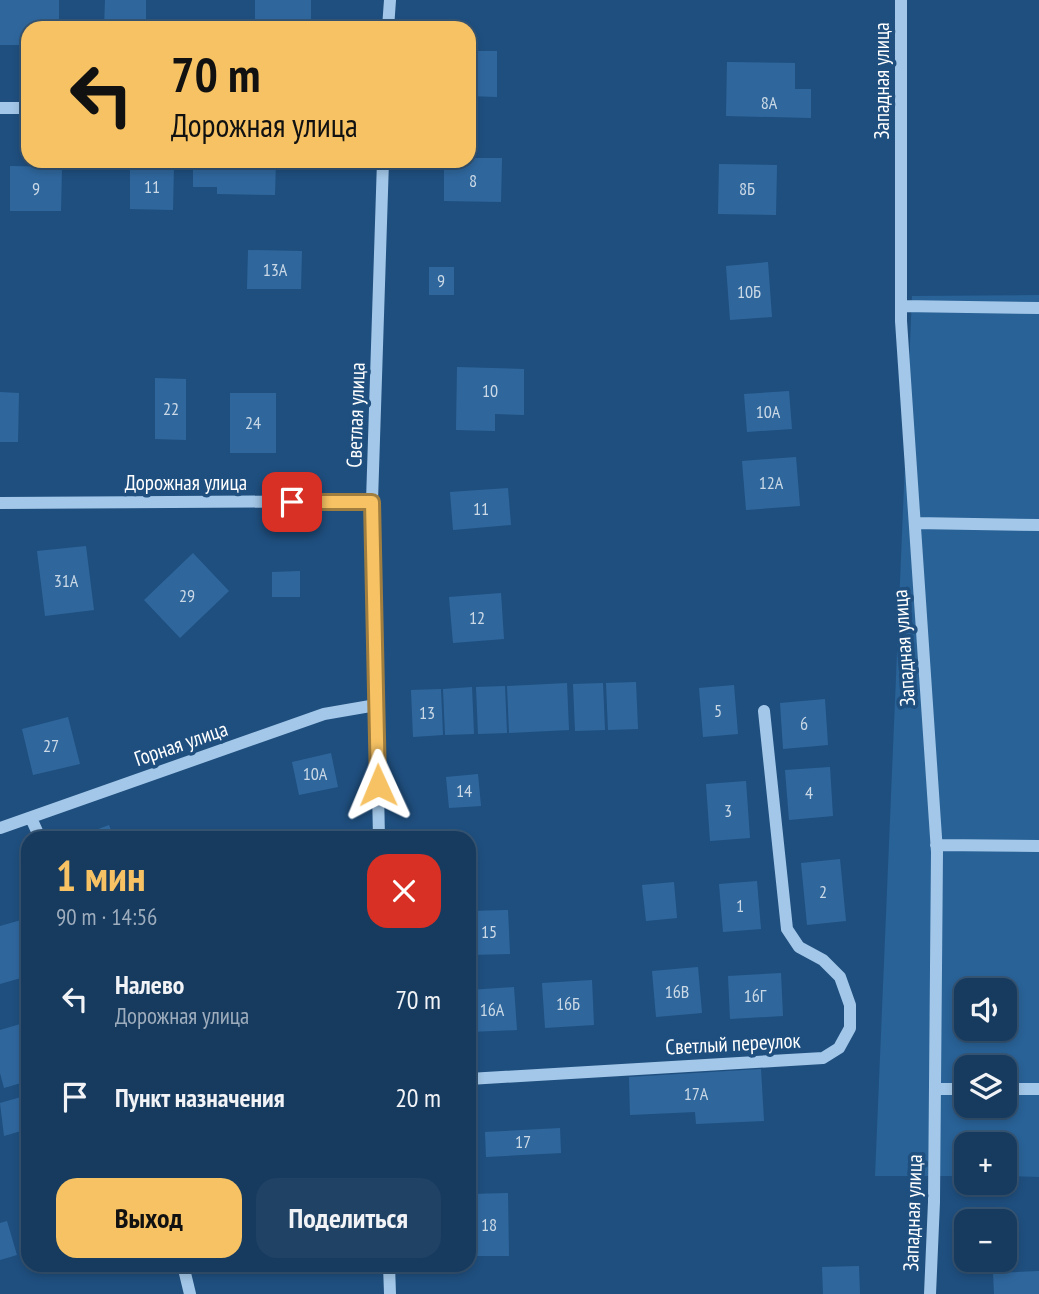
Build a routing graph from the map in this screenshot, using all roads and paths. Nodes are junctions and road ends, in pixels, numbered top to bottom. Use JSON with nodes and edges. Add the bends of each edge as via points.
{"nodes":[{"id":1,"x":390,"y":0,"type":"edge"},
{"id":2,"x":901,"y":0,"type":"edge"},
{"id":3,"x":388,"y":21,"type":"edge"},
{"id":4,"x":0,"y":108,"type":"edge"},
{"id":5,"x":21,"y":108,"type":"edge"},
{"id":6,"x":383,"y":168,"type":"edge"},
{"id":7,"x":901,"y":306,"type":"junction"},
{"id":8,"x":1039,"y":308,"type":"edge"},
{"id":9,"x":372,"y":502,"type":"junction"},
{"id":10,"x":0,"y":503,"type":"edge"},
{"id":11,"x":915,"y":523,"type":"junction"},
{"id":12,"x":1039,"y":525,"type":"edge"},
{"id":13,"x":376,"y":705,"type":"junction"},
{"id":14,"x":764,"y":710,"type":"dead end"},
{"id":15,"x":32,"y":818,"type":"junction"},
{"id":16,"x":0,"y":828,"type":"edge"},
{"id":17,"x":37,"y":831,"type":"edge"},
{"id":18,"x":379,"y":831,"type":"edge"},
{"id":19,"x":936,"y":845,"type":"junction"},
{"id":20,"x":1039,"y":846,"type":"edge"},
{"id":21,"x":476,"y":1079,"type":"edge"},
{"id":22,"x":935,"y":1088,"type":"junction"},
{"id":23,"x":954,"y":1089,"type":"edge"},
{"id":24,"x":1017,"y":1089,"type":"edge"},
{"id":25,"x":1039,"y":1089,"type":"edge"},
{"id":26,"x":185,"y":1272,"type":"edge"},
{"id":27,"x":389,"y":1272,"type":"edge"},
{"id":28,"x":190,"y":1294,"type":"edge"},
{"id":29,"x":390,"y":1294,"type":"edge"},
{"id":30,"x":930,"y":1294,"type":"edge"}],
"edges":[{"from":1,"to":3,"type":"street"},
{"from":2,"to":7,"type":"street","name":"Западная улица"},
{"from":4,"to":5,"type":"street"},
{"from":6,"to":9,"type":"street","name":"Светлая улица"},
{"from":7,"to":8,"type":"street"},
{"from":7,"to":11,"type":"street","name":"Западная улица"},
{"from":9,"to":10,"type":"street","name":"Дорожная улица"},
{"from":9,"to":13,"type":"street","name":"Светлая улица"},
{"from":11,"to":12,"type":"street"},
{"from":11,"to":19,"type":"street","name":"Западная улица"},
{"from":13,"to":15,"type":"street","name":"Горная улица","via":[[324,714]]},
{"from":13,"to":18,"type":"street","name":"Светлая улица"},
{"from":14,"to":21,"type":"street","name":"Светлый переулок","via":[[787,929],[799,947],[840,976],[850,1005],[850,1028],[839,1048],[822,1058]]},
{"from":15,"to":16,"type":"street","name":"Горная улица"},
{"from":15,"to":17,"type":"street"},
{"from":19,"to":20,"type":"street"},
{"from":19,"to":22,"type":"street","name":"Западная улица"},
{"from":22,"to":23,"type":"street"},
{"from":22,"to":30,"type":"street","name":"Западная улица"},
{"from":24,"to":25,"type":"street"},
{"from":26,"to":28,"type":"street"},
{"from":27,"to":29,"type":"street"}]}
